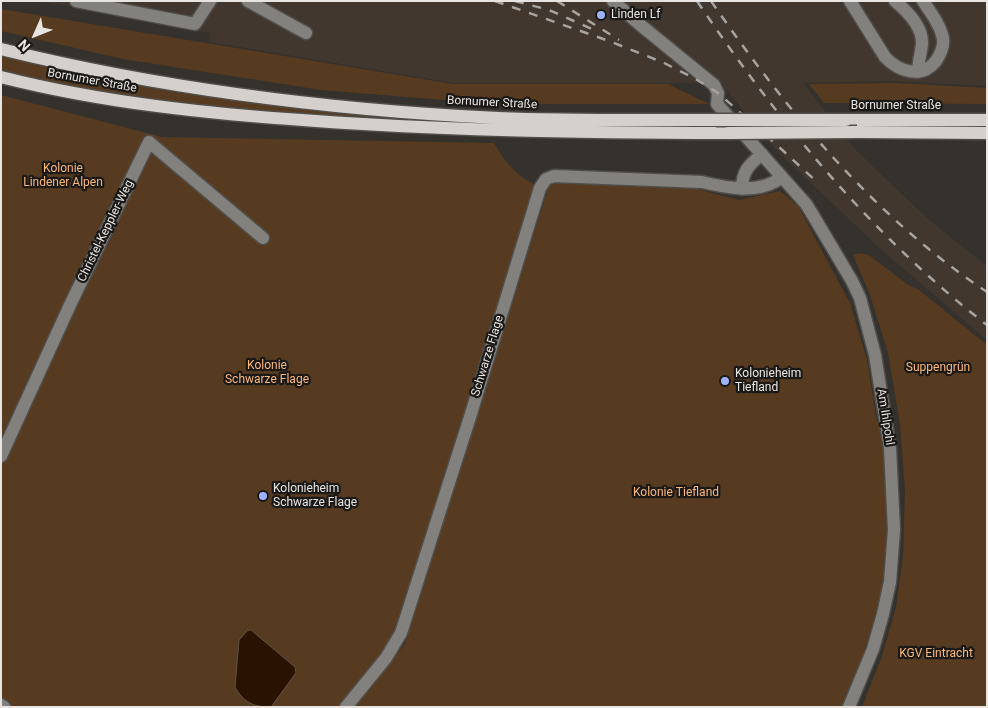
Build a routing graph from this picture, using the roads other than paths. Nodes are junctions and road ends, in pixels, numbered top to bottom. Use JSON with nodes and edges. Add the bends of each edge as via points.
{"nodes":[{"id":1,"x":76,"y":1,"type":"edge"},
{"id":2,"x":210,"y":1,"type":"edge"},
{"id":3,"x":248,"y":1,"type":"edge"},
{"id":4,"x":613,"y":1,"type":"edge"},
{"id":5,"x":850,"y":1,"type":"edge"},
{"id":6,"x":895,"y":1,"type":"edge"},
{"id":7,"x":924,"y":1,"type":"edge"},
{"id":8,"x":306,"y":33,"type":"dead end"},
{"id":9,"x":1,"y":49,"type":"edge"},
{"id":10,"x":918,"y":72,"type":"junction"},
{"id":11,"x":1,"y":77,"type":"edge"},
{"id":12,"x":987,"y":120,"type":"edge"},
{"id":13,"x":987,"y":133,"type":"edge"},
{"id":14,"x":762,"y":154,"type":"junction"},
{"id":15,"x":782,"y":178,"type":"junction"},
{"id":16,"x":742,"y":189,"type":"junction"},
{"id":17,"x":263,"y":238,"type":"dead end"},
{"id":18,"x":1,"y":456,"type":"edge"},
{"id":19,"x":346,"y":707,"type":"edge"},
{"id":20,"x":849,"y":707,"type":"edge"}],
"edges":[{"from":1,"to":2,"type":"lane","via":[[195,24]]},
{"from":3,"to":8,"type":"lane"},
{"from":4,"to":14,"type":"lane","name":"Am Ihlpohl","via":[[714,85],[718,94],[717,104]]},
{"from":5,"to":10,"type":"lane","via":[[891,64]]},
{"from":6,"to":10,"type":"lane","via":[[920,29],[922,41]]},
{"from":7,"to":10,"type":"lane","via":[[944,40],[933,64]]},
{"from":9,"to":12,"type":"main road","name":"Bornumer Straße","bridge":true,"via":[[220,91],[376,109],[499,118]]},
{"from":11,"to":13,"type":"main road","name":"Bornumer Straße","bridge":true,"via":[[105,98],[205,112],[390,126],[627,133]]},
{"from":14,"to":15,"type":"lane","name":"Am Ihlpohl"},
{"from":14,"to":16,"type":"lane","via":[[742,177]]},
{"from":15,"to":16,"type":"lane","name":"Schwarze Flage","via":[[774,184]]},
{"from":15,"to":20,"type":"lane","name":"Am Ihlpohl","via":[[806,204],[860,298],[875,355],[890,448],[894,530],[890,582],[874,649]]},
{"from":16,"to":19,"type":"lane","name":"Schwarze Flage","via":[[702,182],[554,176],[546,179],[540,188],[401,633],[386,658]]},
{"from":17,"to":18,"type":"lane","name":"Christel-Keppler-Weg","via":[[149,142]]}]}
